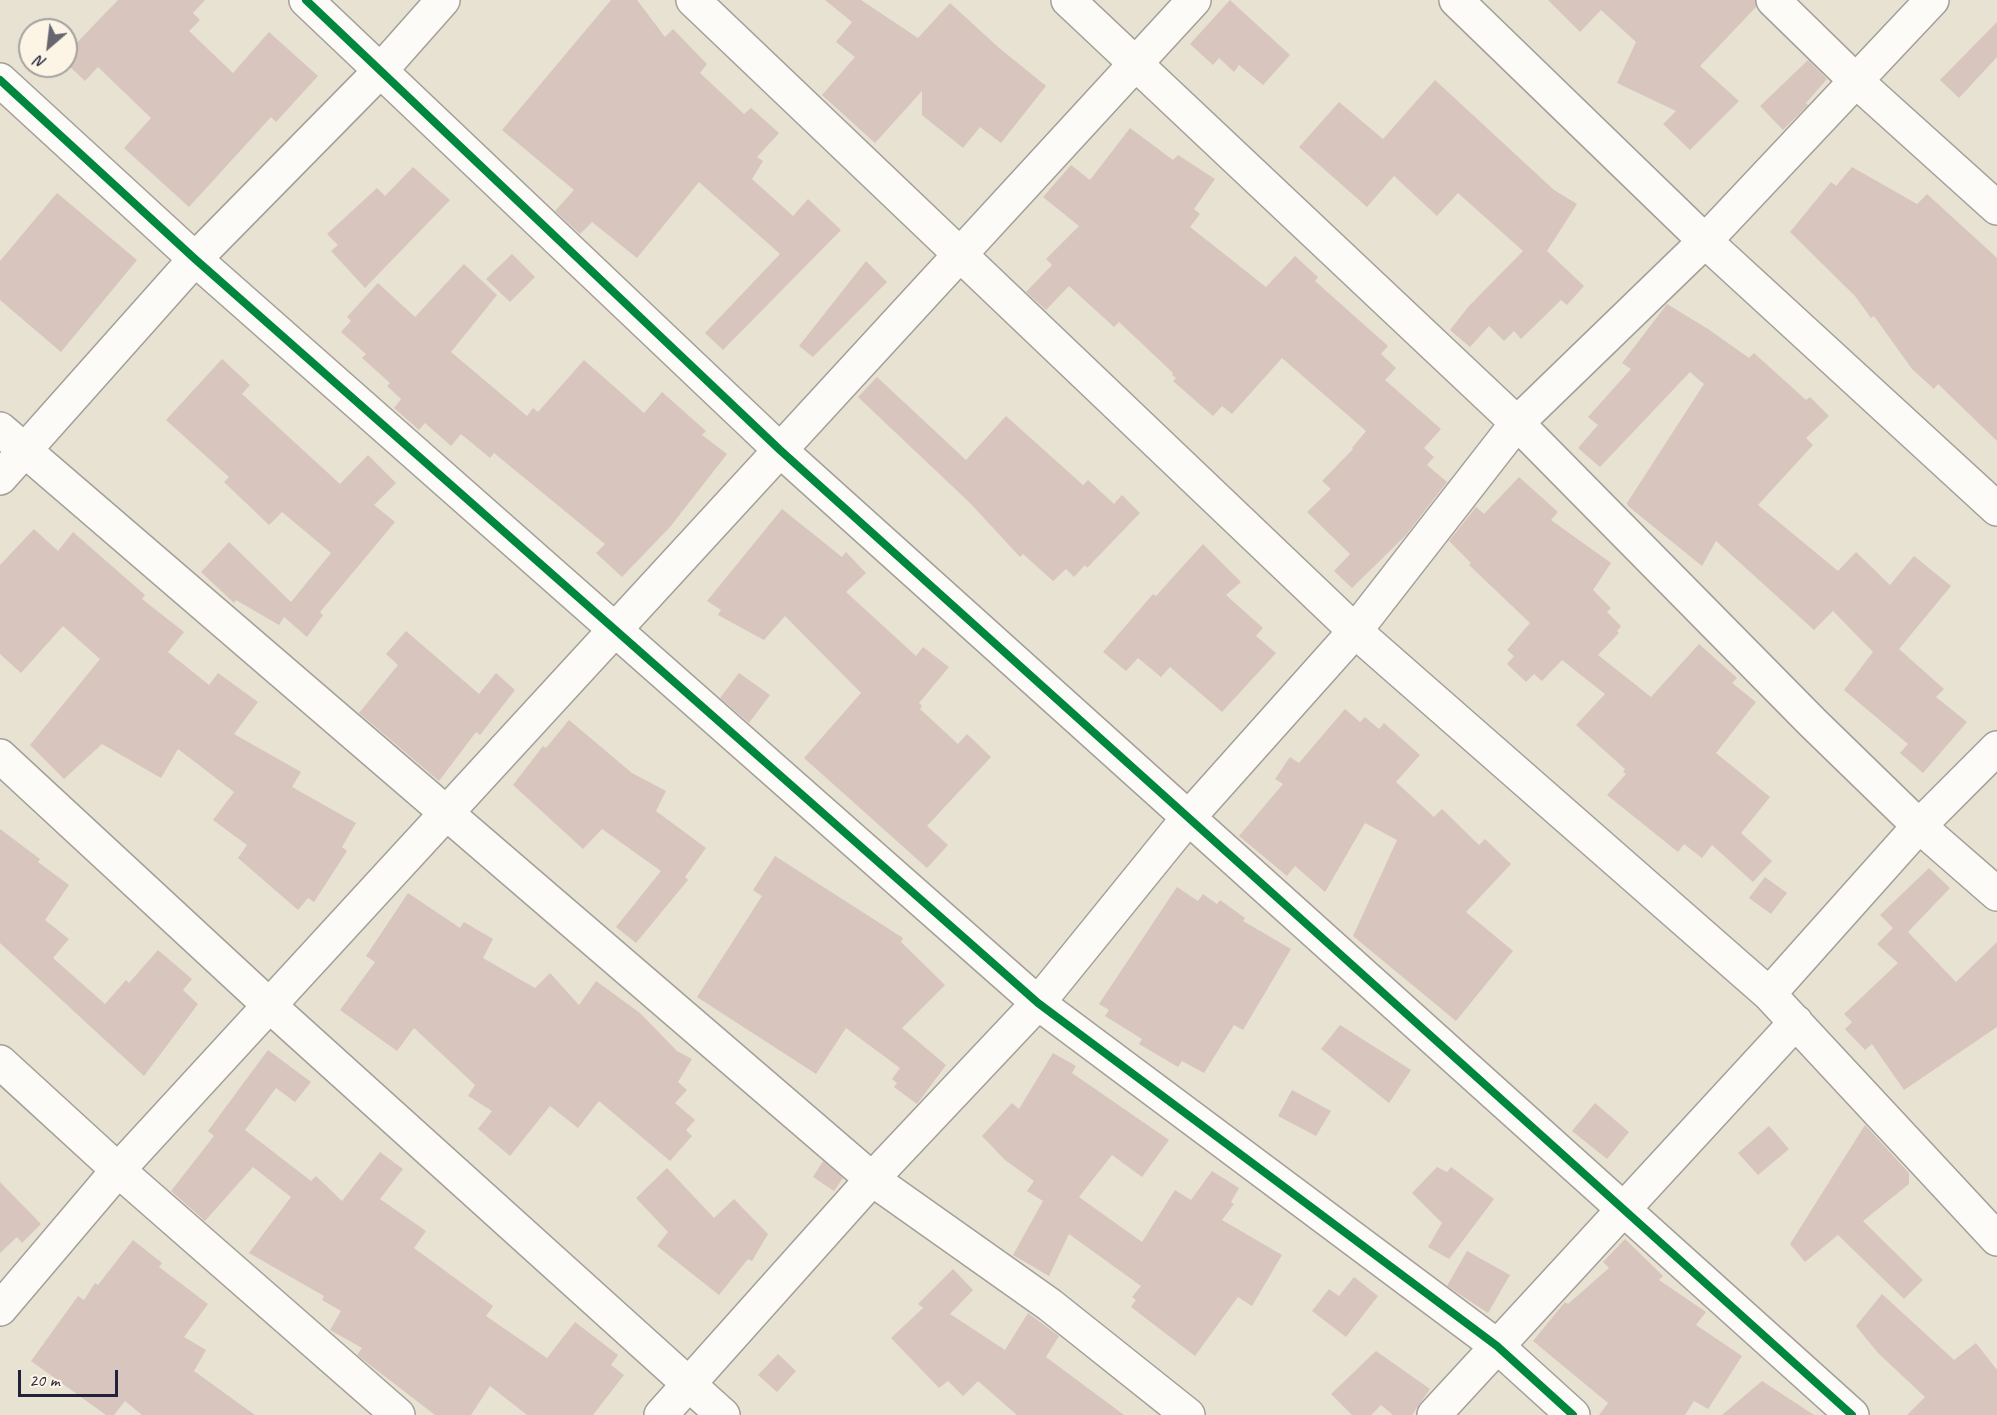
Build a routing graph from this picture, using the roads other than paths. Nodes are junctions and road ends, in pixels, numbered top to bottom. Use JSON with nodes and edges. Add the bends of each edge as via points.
{"nodes":[{"id":1,"x":306,"y":0,"type":"edge"},
{"id":2,"x":443,"y":0,"type":"edge"},
{"id":3,"x":693,"y":0,"type":"edge"},
{"id":4,"x":1068,"y":0,"type":"edge"},
{"id":5,"x":1194,"y":0,"type":"edge"},
{"id":6,"x":1456,"y":0,"type":"edge"},
{"id":7,"x":1773,"y":0,"type":"edge"},
{"id":8,"x":1932,"y":0,"type":"edge"},
{"id":9,"x":1135,"y":64,"type":"junction"},
{"id":10,"x":381,"y":70,"type":"junction"},
{"id":11,"x":0,"y":80,"type":"edge"},
{"id":12,"x":1855,"y":80,"type":"junction"},
{"id":13,"x":1997,"y":208,"type":"edge"},
{"id":14,"x":1705,"y":241,"type":"junction"},
{"id":15,"x":959,"y":255,"type":"junction"},
{"id":16,"x":195,"y":259,"type":"junction"},
{"id":17,"x":1517,"y":423,"type":"junction"},
{"id":18,"x":0,"y":429,"type":"edge"},
{"id":19,"x":24,"y":450,"type":"junction"},
{"id":20,"x":780,"y":450,"type":"junction"},
{"id":21,"x":0,"y":478,"type":"edge"},
{"id":22,"x":1997,"y":509,"type":"edge"},
{"id":23,"x":615,"y":629,"type":"junction"},
{"id":24,"x":1355,"y":631,"type":"junction"},
{"id":25,"x":1997,"y":748,"type":"edge"},
{"id":26,"x":0,"y":756,"type":"edge"},
{"id":27,"x":446,"y":814,"type":"junction"},
{"id":28,"x":1188,"y":818,"type":"junction"},
{"id":29,"x":1919,"y":826,"type":"junction"},
{"id":30,"x":1997,"y":894,"type":"edge"},
{"id":31,"x":1769,"y":994,"type":"junction"},
{"id":32,"x":1038,"y":1003,"type":"junction"},
{"id":33,"x":270,"y":1006,"type":"junction"},
{"id":34,"x":1796,"y":1022,"type":"junction"},
{"id":35,"x":0,"y":1062,"type":"edge"},
{"id":36,"x":118,"y":1170,"type":"junction"},
{"id":37,"x":872,"y":1179,"type":"junction"},
{"id":38,"x":1623,"y":1207,"type":"junction"},
{"id":39,"x":1997,"y":1239,"type":"edge"},
{"id":40,"x":0,"y":1309,"type":"edge"},
{"id":41,"x":1497,"y":1346,"type":"junction"},
{"id":42,"x":689,"y":1382,"type":"junction"},
{"id":43,"x":398,"y":1415,"type":"edge"},
{"id":44,"x":661,"y":1415,"type":"edge"},
{"id":45,"x":723,"y":1415,"type":"edge"},
{"id":46,"x":1188,"y":1415,"type":"edge"},
{"id":47,"x":1434,"y":1415,"type":"edge"},
{"id":48,"x":1574,"y":1415,"type":"edge"},
{"id":49,"x":1852,"y":1415,"type":"edge"}],
"edges":[{"from":1,"to":10,"type":"street"},
{"from":2,"to":10,"type":"street"},
{"from":3,"to":15,"type":"street"},
{"from":4,"to":9,"type":"street"},
{"from":5,"to":9,"type":"street"},
{"from":6,"to":14,"type":"street"},
{"from":7,"to":12,"type":"street"},
{"from":8,"to":12,"type":"street"},
{"from":9,"to":15,"type":"street"},
{"from":9,"to":17,"type":"street"},
{"from":10,"to":16,"type":"street"},
{"from":10,"to":20,"type":"street"},
{"from":11,"to":16,"type":"street"},
{"from":12,"to":13,"type":"street"},
{"from":12,"to":14,"type":"street"},
{"from":14,"to":17,"type":"street"},
{"from":14,"to":22,"type":"street"},
{"from":15,"to":20,"type":"street"},
{"from":15,"to":24,"type":"street"},
{"from":16,"to":19,"type":"street"},
{"from":16,"to":23,"type":"street"},
{"from":17,"to":24,"type":"street"},
{"from":17,"to":29,"type":"street","via":[[1797,708]]},
{"from":18,"to":19,"type":"street"},
{"from":19,"to":21,"type":"street"},
{"from":19,"to":27,"type":"street"},
{"from":20,"to":23,"type":"street"},
{"from":20,"to":28,"type":"street"},
{"from":23,"to":27,"type":"street"},
{"from":23,"to":32,"type":"street"},
{"from":24,"to":28,"type":"street"},
{"from":24,"to":31,"type":"street"},
{"from":25,"to":29,"type":"street"},
{"from":26,"to":33,"type":"street"},
{"from":27,"to":33,"type":"street"},
{"from":27,"to":37,"type":"street"},
{"from":28,"to":32,"type":"street"},
{"from":28,"to":38,"type":"street"},
{"from":29,"to":30,"type":"street"},
{"from":29,"to":31,"type":"street"},
{"from":31,"to":34,"type":"street"},
{"from":32,"to":37,"type":"street"},
{"from":32,"to":41,"type":"street"},
{"from":33,"to":36,"type":"street"},
{"from":33,"to":42,"type":"street"},
{"from":34,"to":38,"type":"street"},
{"from":34,"to":39,"type":"street"},
{"from":35,"to":36,"type":"street"},
{"from":36,"to":40,"type":"street"},
{"from":36,"to":43,"type":"street"},
{"from":37,"to":42,"type":"street"},
{"from":37,"to":46,"type":"street","via":[[1050,1305]]},
{"from":38,"to":41,"type":"street"},
{"from":38,"to":49,"type":"street"},
{"from":41,"to":47,"type":"street"},
{"from":41,"to":48,"type":"street"},
{"from":42,"to":44,"type":"street"},
{"from":42,"to":45,"type":"street"}]}
